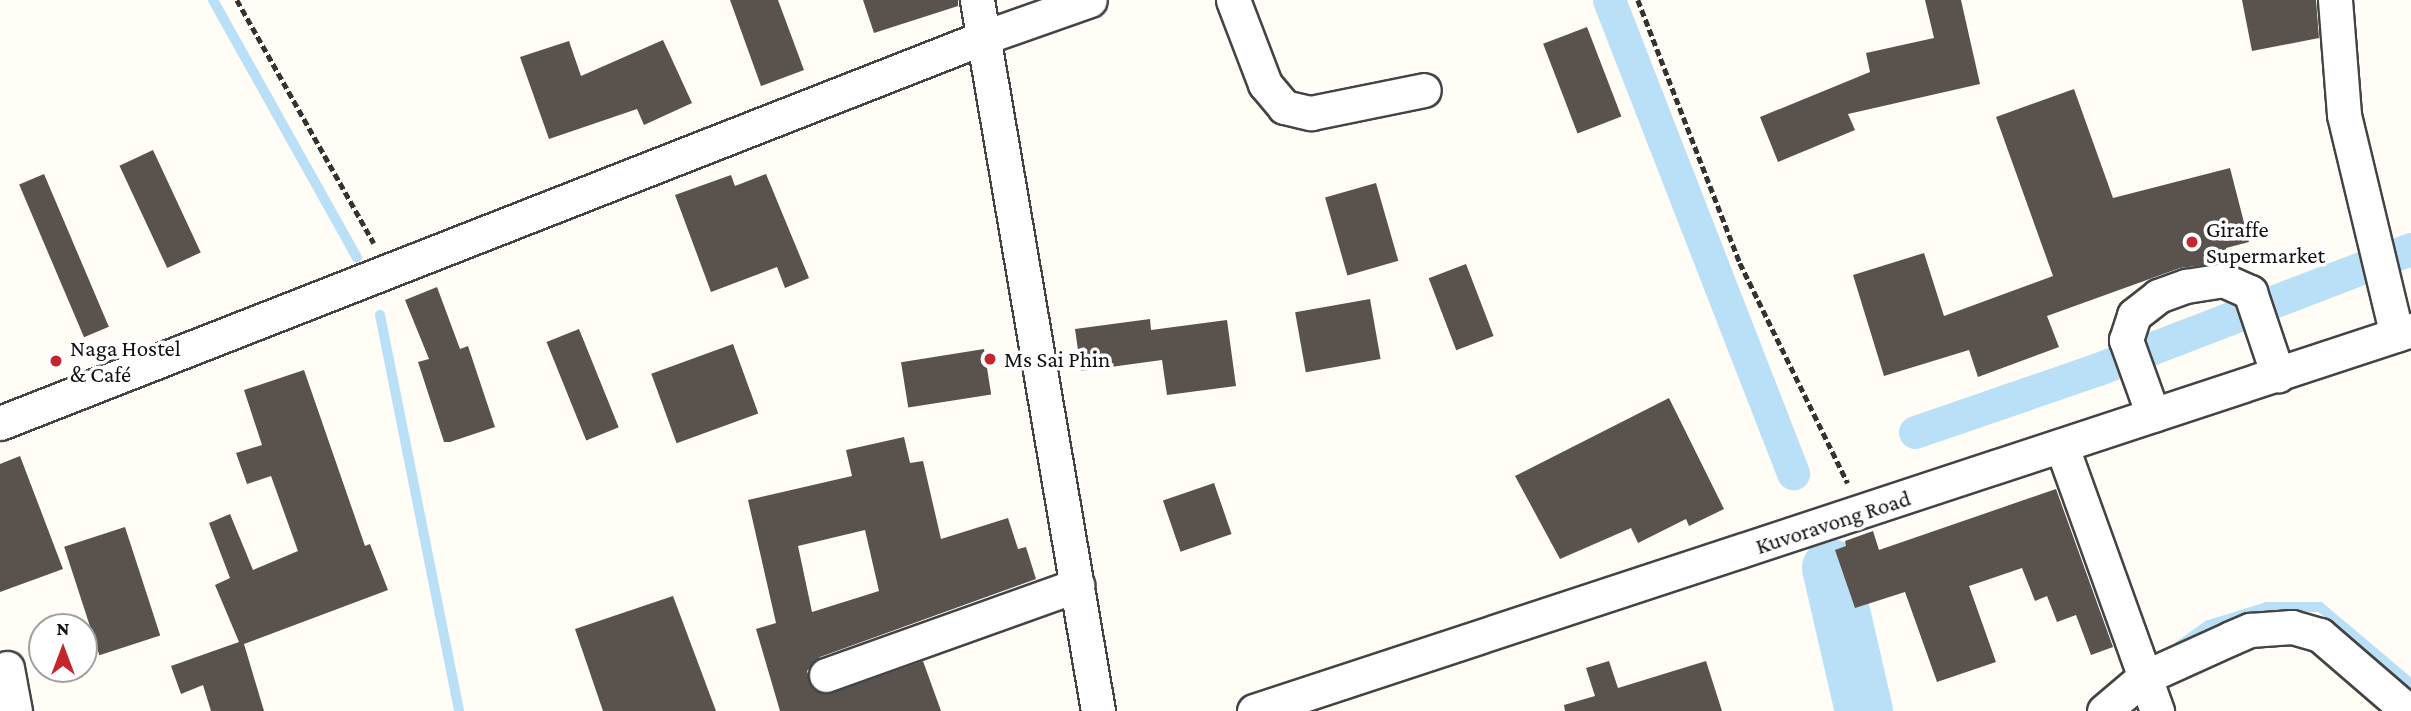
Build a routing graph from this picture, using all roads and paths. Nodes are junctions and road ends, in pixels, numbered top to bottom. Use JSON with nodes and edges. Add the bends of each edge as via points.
{"nodes":[{"id":1,"x":237,"y":0,"type":"edge"},
{"id":2,"x":977,"y":0,"type":"edge"},
{"id":3,"x":1090,"y":0,"type":"edge"},
{"id":4,"x":1233,"y":0,"type":"edge"},
{"id":5,"x":1638,"y":0,"type":"edge"},
{"id":6,"x":2335,"y":0,"type":"edge"},
{"id":7,"x":985,"y":37,"type":"junction"},
{"id":8,"x":1424,"y":90,"type":"dead end"},
{"id":9,"x":391,"y":271,"type":"junction"},
{"id":10,"x":2404,"y":332,"type":"edge"},
{"id":11,"x":2275,"y":366,"type":"junction"},
{"id":12,"x":2151,"y":411,"type":"junction"},
{"id":13,"x":0,"y":423,"type":"edge"},
{"id":14,"x":2062,"y":447,"type":"junction"},
{"id":15,"x":1862,"y":512,"type":"junction"},
{"id":16,"x":1077,"y":585,"type":"junction"},
{"id":17,"x":2139,"y":665,"type":"junction"},
{"id":18,"x":7,"y":668,"type":"dead end"},
{"id":19,"x":826,"y":675,"type":"dead end"},
{"id":20,"x":15,"y":711,"type":"edge"},
{"id":21,"x":1098,"y":711,"type":"edge"},
{"id":22,"x":1254,"y":711,"type":"edge"},
{"id":23,"x":2104,"y":711,"type":"edge"},
{"id":24,"x":2157,"y":711,"type":"edge"},
{"id":25,"x":2408,"y":711,"type":"edge"}],
"edges":[{"from":1,"to":9,"type":"path"},
{"from":2,"to":7,"type":"street"},
{"from":3,"to":7,"type":"street"},
{"from":4,"to":8,"type":"street","via":[[1265,84],[1284,107],[1311,113]]},
{"from":5,"to":15,"type":"path","via":[[1740,263]]},
{"from":6,"to":10,"type":"street","via":[[2344,115],[2384,284]]},
{"from":7,"to":9,"type":"street"},
{"from":7,"to":16,"type":"street"},
{"from":9,"to":13,"type":"street"},
{"from":10,"to":11,"type":"street","name":"Kuvoravong Road"},
{"from":11,"to":12,"type":"street","name":"Kuvoravong Road"},
{"from":11,"to":12,"type":"street","via":[[2250,292],[2223,280],[2158,296],[2134,315],[2126,340]]},
{"from":12,"to":14,"type":"street","name":"Kuvoravong Road"},
{"from":14,"to":15,"type":"street","name":"Kuvoravong Road"},
{"from":14,"to":17,"type":"street"},
{"from":15,"to":22,"type":"street","name":"Kuvoravong Road"},
{"from":16,"to":19,"type":"street"},
{"from":16,"to":21,"type":"street"},
{"from":17,"to":23,"type":"street"},
{"from":17,"to":24,"type":"street"},
{"from":17,"to":25,"type":"street","via":[[2250,630],[2292,626],[2320,635]]},
{"from":18,"to":20,"type":"street"}]}
